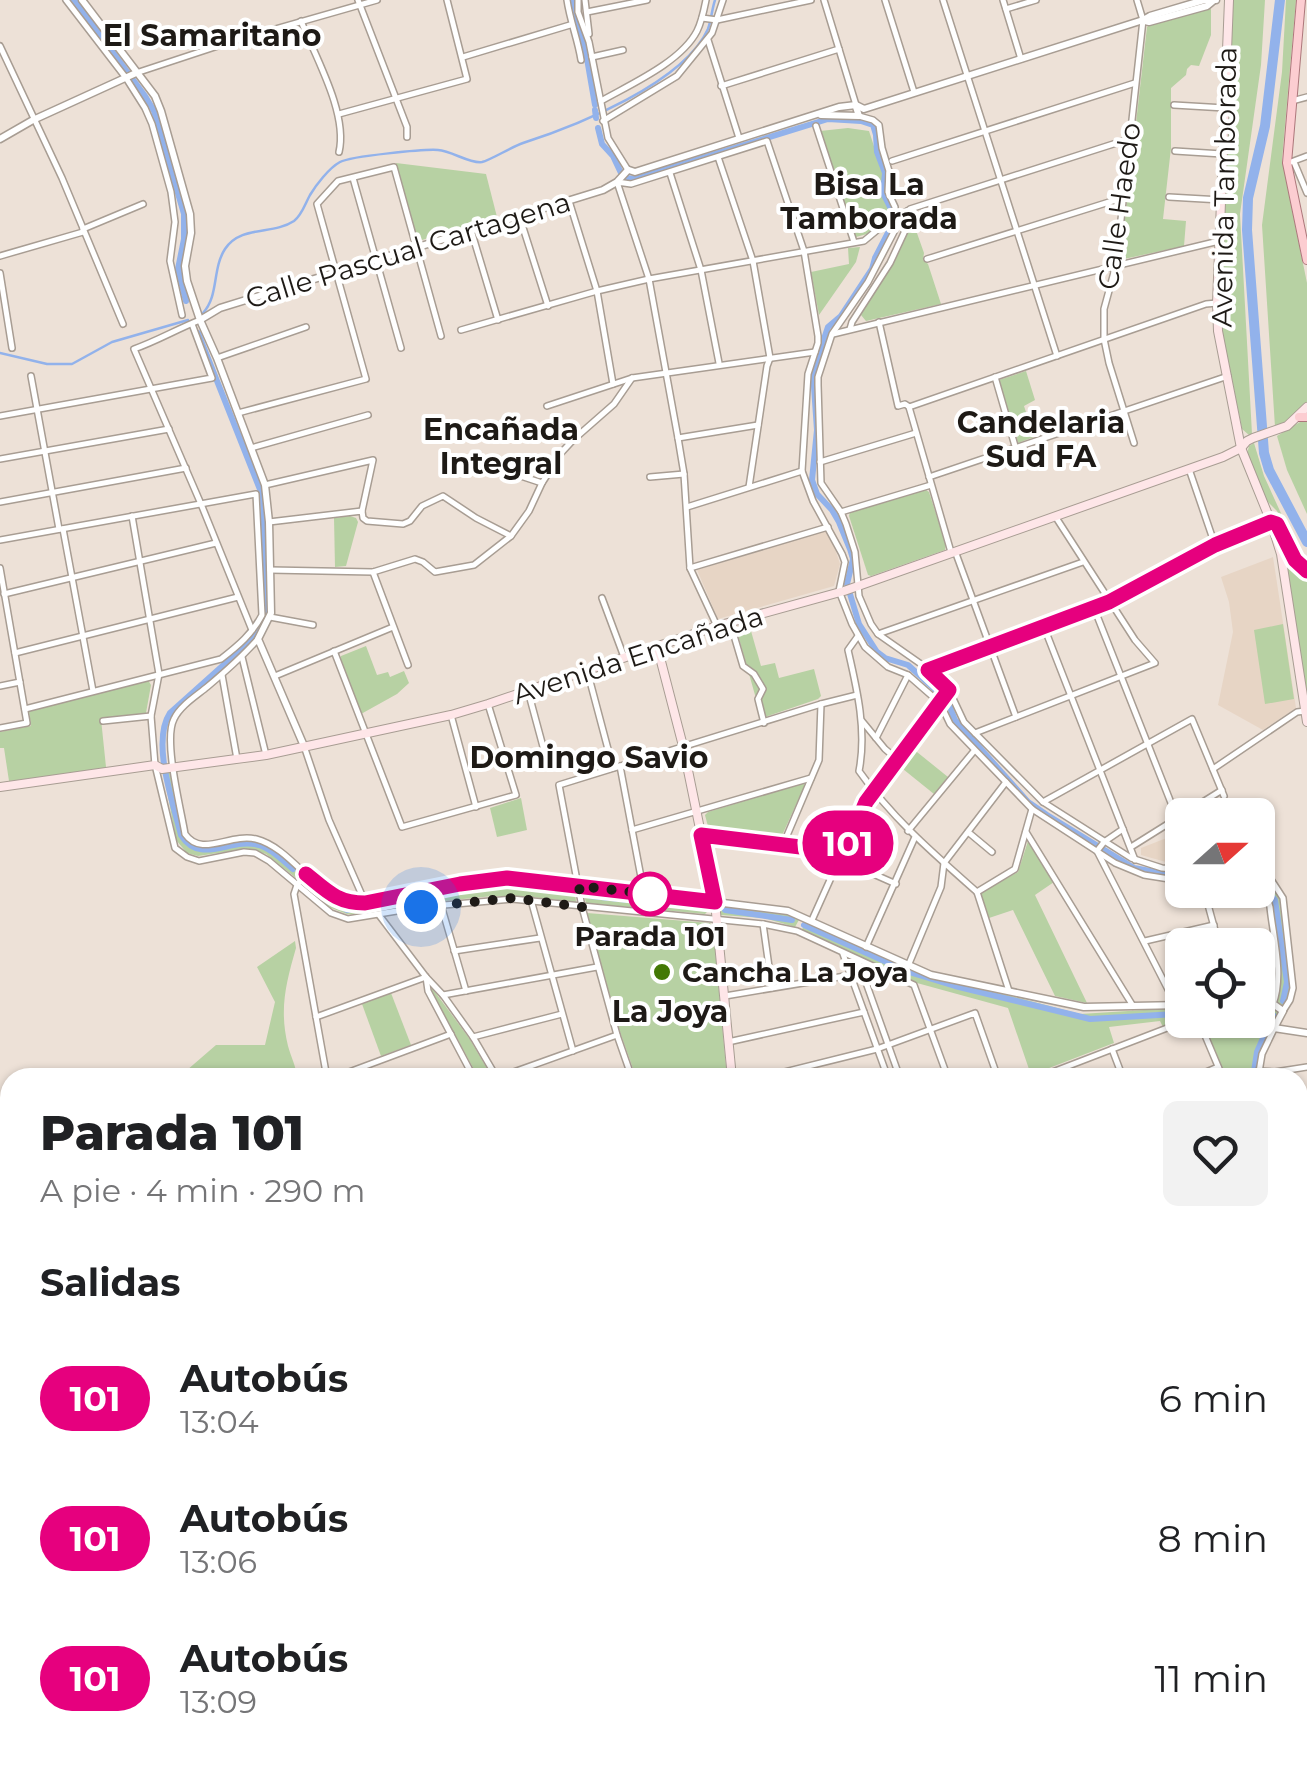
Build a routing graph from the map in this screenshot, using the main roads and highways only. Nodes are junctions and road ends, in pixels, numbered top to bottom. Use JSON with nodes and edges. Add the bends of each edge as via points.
{"nodes":[{"id":1,"x":1230,"y":0,"type":"edge"},
{"id":2,"x":1301,"y":0,"type":"edge"},
{"id":3,"x":1303,"y":28,"type":"edge"},
{"id":4,"x":1307,"y":260,"type":"edge"},
{"id":5,"x":1307,"y":407,"type":"edge"},
{"id":6,"x":1303,"y":417,"type":"edge"},
{"id":7,"x":1242,"y":448,"type":"junction"},
{"id":8,"x":1271,"y":522,"type":"junction"},
{"id":9,"x":1305,"y":570,"type":"edge"},
{"id":10,"x":656,"y":646,"type":"junction"},
{"id":11,"x":1305,"y":711,"type":"edge"},
{"id":12,"x":1307,"y":722,"type":"edge"},
{"id":13,"x":0,"y":787,"type":"edge"},
{"id":14,"x":731,"y":1068,"type":"edge"}],
"edges":[{"from":1,"to":7,"type":"main road","name":"Avenida Tamborada","via":[[1217,303]]},
{"from":2,"to":3,"type":"main road"},
{"from":3,"to":4,"type":"main road","via":[[1290,162]]},
{"from":5,"to":6,"type":"main road"},
{"from":6,"to":7,"type":"main road","name":"Avenida Encañada"},
{"from":7,"to":8,"type":"main road","name":"Avenida Tamborada"},
{"from":7,"to":10,"type":"main road","name":"Avenida Encañada","via":[[842,591]]},
{"from":8,"to":9,"type":"main road"},
{"from":8,"to":11,"type":"main road","name":"Avenida Tamborada"},
{"from":10,"to":13,"type":"main road","name":"Avenida Encañada","via":[[451,715],[266,755]]},
{"from":10,"to":14,"type":"main road","via":[[715,902]]},
{"from":11,"to":12,"type":"main road","name":"Avenida Tamborada"}]}
